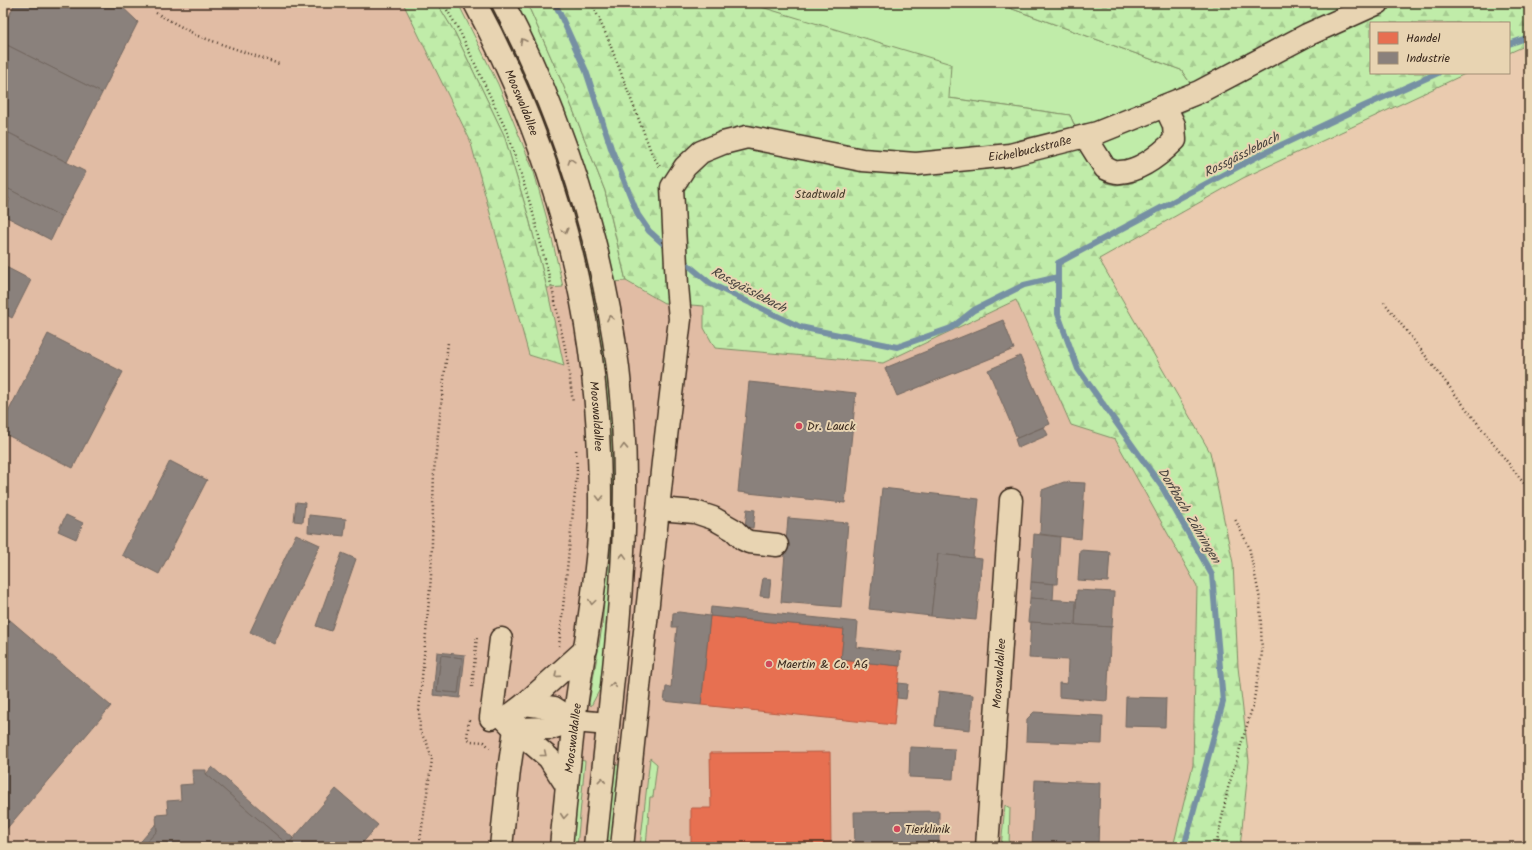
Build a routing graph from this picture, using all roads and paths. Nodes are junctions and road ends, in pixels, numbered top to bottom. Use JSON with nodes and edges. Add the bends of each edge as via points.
{"nodes":[{"id":1,"x":443,"y":3,"type":"edge"},
{"id":2,"x":475,"y":3,"type":"edge"},
{"id":3,"x":503,"y":3,"type":"edge"},
{"id":4,"x":592,"y":3,"type":"edge"},
{"id":5,"x":1378,"y":3,"type":"edge"},
{"id":6,"x":156,"y":13,"type":"dead end"},
{"id":7,"x":279,"y":64,"type":"dead end"},
{"id":8,"x":1165,"y":106,"type":"junction"},
{"id":9,"x":1085,"y":136,"type":"junction"},
{"id":10,"x":672,"y":187,"type":"junction"},
{"id":11,"x":1384,"y":302,"type":"dead end"},
{"id":12,"x":448,"y":342,"type":"dead end"},
{"id":13,"x":573,"y":404,"type":"dead end"},
{"id":14,"x":576,"y":442,"type":"dead end"},
{"id":15,"x":1529,"y":490,"type":"edge"},
{"id":16,"x":1011,"y":500,"type":"dead end"},
{"id":17,"x":659,"y":509,"type":"junction"},
{"id":18,"x":1234,"y":519,"type":"dead end"},
{"id":19,"x":777,"y":546,"type":"dead end"},
{"id":20,"x":500,"y":639,"type":"dead end"},
{"id":21,"x":586,"y":649,"type":"junction"},
{"id":22,"x":557,"y":674,"type":"junction"},
{"id":23,"x":525,"y":704,"type":"junction"},
{"id":24,"x":491,"y":718,"type":"dead end"},
{"id":25,"x":574,"y":721,"type":"junction"},
{"id":26,"x":608,"y":724,"type":"junction"},
{"id":27,"x":515,"y":729,"type":"junction"},
{"id":28,"x":567,"y":786,"type":"junction"},
{"id":29,"x":419,"y":847,"type":"edge"},
{"id":30,"x":501,"y":847,"type":"edge"},
{"id":31,"x":561,"y":847,"type":"edge"},
{"id":32,"x":595,"y":847,"type":"edge"},
{"id":33,"x":622,"y":847,"type":"edge"},
{"id":34,"x":987,"y":847,"type":"edge"},
{"id":35,"x":1216,"y":847,"type":"edge"}],
"edges":[{"from":1,"to":13,"type":"path","via":[[460,32],[508,134],[533,213],[552,288],[567,357]]},
{"from":2,"to":21,"type":"street","name":"Mooswaldallee","one_way":true,"via":[[503,58],[544,158],[572,254],[583,305],[592,360],[600,495],[599,535]]},
{"from":26,"to":3,"type":"street","name":"Mooswaldallee","one_way":true,"via":[[616,658],[625,486],[622,410],[613,330],[583,198],[570,159],[523,41]]},
{"from":4,"to":10,"type":"path","via":[[652,154]]},
{"from":5,"to":8,"type":"street","name":"Eichelbuckstraße","via":[[1307,35],[1199,92]]},
{"from":6,"to":7,"type":"path","via":[[198,36]]},
{"from":8,"to":9,"type":"street","name":"Eichelbuckstraße"},
{"from":8,"to":9,"type":"street","via":[[1174,124],[1175,140],[1163,152],[1136,168],[1119,172],[1105,168]]},
{"from":9,"to":10,"type":"street","name":"Eichelbuckstraße","via":[[1010,155],[916,164],[862,160],[747,137],[701,152],[685,167]]},
{"from":10,"to":17,"type":"street","via":[[680,319]]},
{"from":11,"to":15,"type":"path"},
{"from":12,"to":29,"type":"path","via":[[434,471],[431,578],[420,711],[420,732],[427,743],[432,760]]},
{"from":14,"to":22,"type":"path","via":[[577,473]]},
{"from":16,"to":34,"type":"street","name":"Mooswaldallee"},
{"from":17,"to":19,"type":"street","via":[[695,512],[718,521],[749,542]]},
{"from":17,"to":33,"type":"street"},
{"from":18,"to":35,"type":"path","via":[[1249,547],[1260,599],[1262,653],[1253,705],[1228,788]]},
{"from":20,"to":24,"type":"street"},
{"from":21,"to":22,"type":"street"},
{"from":21,"to":25,"type":"street","name":"Mooswaldallee"},
{"from":22,"to":23,"type":"street","one_way":true},
{"from":23,"to":25,"type":"street","via":[[554,708]]},
{"from":23,"to":27,"type":"street","via":[[506,719]]},
{"from":25,"to":26,"type":"street"},
{"from":25,"to":27,"type":"street","via":[[551,728]]},
{"from":25,"to":28,"type":"street","name":"Mooswaldallee"},
{"from":32,"to":26,"type":"street","name":"Mooswaldallee","one_way":true},
{"from":27,"to":28,"type":"street","one_way":true,"via":[[549,758]]},
{"from":27,"to":30,"type":"street"},
{"from":28,"to":31,"type":"street","name":"Mooswaldallee","one_way":true}]}
